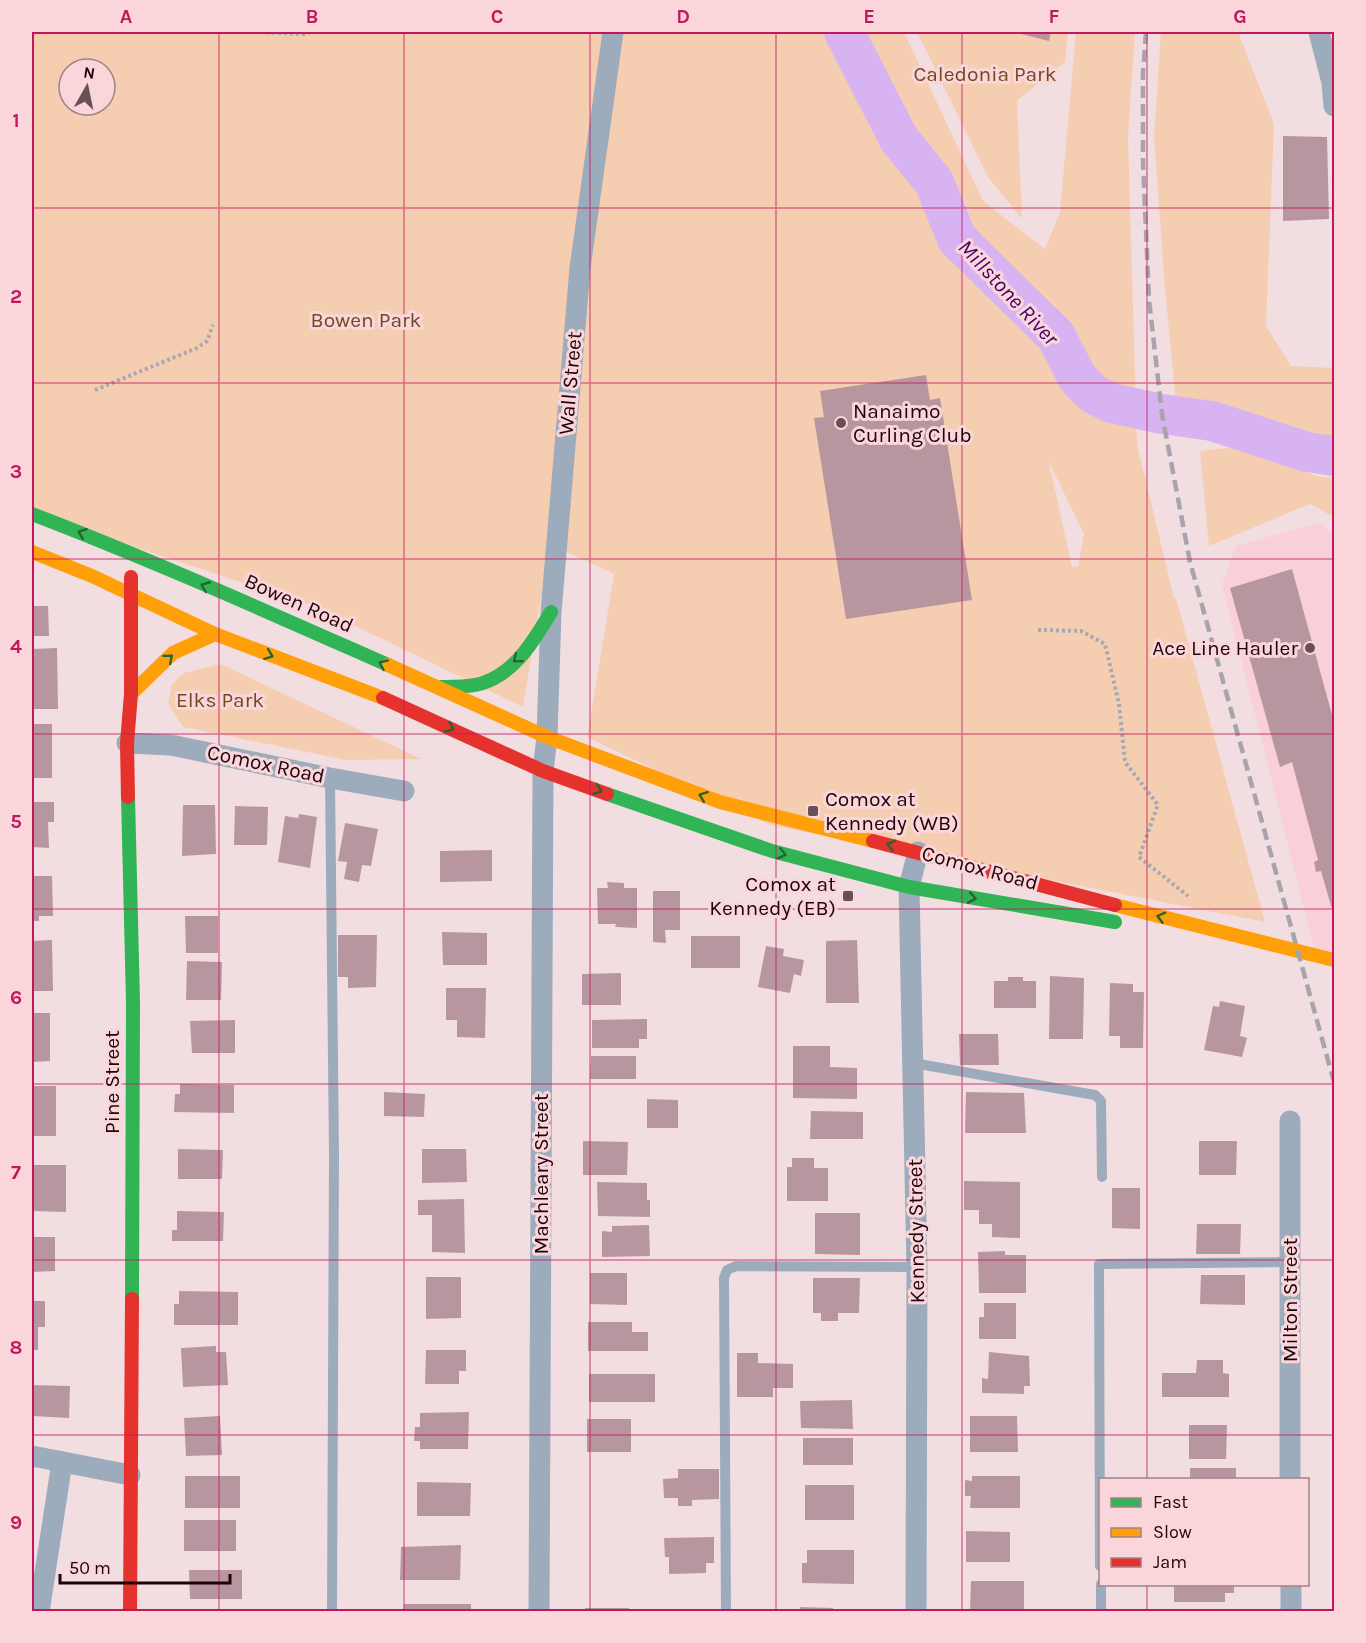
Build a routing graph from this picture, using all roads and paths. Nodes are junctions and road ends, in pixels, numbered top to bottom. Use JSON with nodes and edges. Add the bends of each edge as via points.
{"nodes":[{"id":1,"x":255,"y":32,"type":"edge"},
{"id":2,"x":311,"y":32,"type":"edge"},
{"id":3,"x":613,"y":32,"type":"edge"},
{"id":4,"x":1319,"y":32,"type":"edge"},
{"id":5,"x":1335,"y":106,"type":"edge"},
{"id":6,"x":213,"y":325,"type":"dead end"},
{"id":7,"x":96,"y":390,"type":"dead end"},
{"id":8,"x":32,"y":514,"type":"edge"},
{"id":9,"x":32,"y":552,"type":"edge"},
{"id":10,"x":133,"y":553,"type":"junction"},
{"id":11,"x":130,"y":593,"type":"junction"},
{"id":12,"x":551,"y":612,"type":"junction"},
{"id":13,"x":1038,"y":630,"type":"dead end"},
{"id":14,"x":214,"y":634,"type":"junction"},
{"id":15,"x":437,"y":688,"type":"junction"},
{"id":16,"x":131,"y":694,"type":"junction"},
{"id":17,"x":547,"y":737,"type":"junction"},
{"id":18,"x":127,"y":743,"type":"junction"},
{"id":19,"x":543,"y":771,"type":"junction"},
{"id":20,"x":330,"y":778,"type":"junction"},
{"id":21,"x":404,"y":791,"type":"dead end"},
{"id":22,"x":918,"y":852,"type":"junction"},
{"id":23,"x":909,"y":888,"type":"junction"},
{"id":24,"x":1191,"y":897,"type":"dead end"},
{"id":25,"x":1131,"y":925,"type":"dead end"},
{"id":26,"x":1154,"y":929,"type":"dead end"},
{"id":27,"x":1278,"y":947,"type":"junction"},
{"id":28,"x":1335,"y":960,"type":"edge"},
{"id":29,"x":914,"y":1063,"type":"junction"},
{"id":30,"x":1290,"y":1121,"type":"dead end"},
{"id":31,"x":1102,"y":1177,"type":"dead end"},
{"id":32,"x":1289,"y":1262,"type":"junction"},
{"id":33,"x":917,"y":1267,"type":"junction"},
{"id":34,"x":32,"y":1456,"type":"edge"},
{"id":35,"x":62,"y":1462,"type":"junction"},
{"id":36,"x":130,"y":1475,"type":"junction"},
{"id":37,"x":1100,"y":1478,"type":"edge"},
{"id":38,"x":1290,"y":1478,"type":"edge"},
{"id":39,"x":1101,"y":1586,"type":"edge"},
{"id":40,"x":1291,"y":1586,"type":"edge"},
{"id":41,"x":39,"y":1611,"type":"edge"},
{"id":42,"x":129,"y":1611,"type":"edge"},
{"id":43,"x":332,"y":1611,"type":"edge"},
{"id":44,"x":539,"y":1611,"type":"edge"},
{"id":45,"x":726,"y":1611,"type":"edge"},
{"id":46,"x":916,"y":1611,"type":"edge"},
{"id":47,"x":1101,"y":1611,"type":"edge"},
{"id":48,"x":1291,"y":1611,"type":"edge"}],
"edges":[{"from":1,"to":2,"type":"path"},
{"from":3,"to":12,"type":"street","name":"Wall Street","via":[[580,268]]},
{"from":4,"to":5,"type":"street"},
{"from":6,"to":7,"type":"path","via":[[207,341],[197,348]]},
{"from":10,"to":8,"type":"main road","name":"Bowen Road","one_way":true},
{"from":9,"to":11,"type":"main road"},
{"from":10,"to":11,"type":"main road","name":"Pine Street"},
{"from":15,"to":10,"type":"main road","name":"Bowen Road","one_way":true},
{"from":11,"to":14,"type":"main road"},
{"from":11,"to":16,"type":"main road","name":"Pine Street"},
{"from":12,"to":15,"type":"main road","one_way":true,"via":[[523,656],[495,677],[482,683]]},
{"from":12,"to":17,"type":"street","name":"Wall Street"},
{"from":13,"to":24,"type":"path","via":[[1081,631],[1105,644],[1119,704],[1125,762],[1158,805],[1139,857]]},
{"from":16,"to":14,"type":"main road","one_way":true,"via":[[173,653]]},
{"from":14,"to":19,"type":"main road","one_way":true,"via":[[386,699]]},
{"from":15,"to":17,"type":"main road","name":"Bowen Road"},
{"from":16,"to":18,"type":"main road","name":"Pine Street"},
{"from":17,"to":19,"type":"street","name":"Machleary Street"},
{"from":22,"to":17,"type":"main road","name":"Comox Road","one_way":true,"via":[[720,802]]},
{"from":18,"to":20,"type":"street","name":"Comox Road","via":[[171,745]]},
{"from":18,"to":36,"type":"main road","name":"Pine Street","via":[[134,1002]]},
{"from":19,"to":23,"type":"main road","name":"Comox Road","one_way":true,"via":[[772,851]]},
{"from":19,"to":44,"type":"street","name":"Machleary Street"},
{"from":20,"to":21,"type":"street","name":"Comox Road"},
{"from":20,"to":43,"type":"lane","via":[[334,1155]]},
{"from":22,"to":23,"type":"street","name":"Kennedy Street"},
{"from":27,"to":22,"type":"main road","name":"Comox Road","one_way":true},
{"from":23,"to":25,"type":"main road","name":"Comox Road","one_way":true},
{"from":23,"to":29,"type":"street","name":"Kennedy Street"},
{"from":26,"to":27,"type":"main road","name":"Comox Road"},
{"from":27,"to":28,"type":"main road","name":"Comox Road"},
{"from":29,"to":31,"type":"lane","via":[[1095,1095],[1101,1101]]},
{"from":29,"to":33,"type":"street","name":"Kennedy Street"},
{"from":30,"to":32,"type":"street","name":"Milton Street"},
{"from":32,"to":37,"type":"lane","via":[[1099,1263]]},
{"from":32,"to":38,"type":"street","name":"Milton Street"},
{"from":33,"to":45,"type":"lane","via":[[736,1266],[727,1270]]},
{"from":33,"to":46,"type":"street","name":"Kennedy Street"},
{"from":34,"to":35,"type":"street"},
{"from":35,"to":36,"type":"street"},
{"from":35,"to":41,"type":"street"},
{"from":36,"to":42,"type":"main road","name":"Pine Street"},
{"from":39,"to":47,"type":"lane"},
{"from":40,"to":48,"type":"street"}]}
